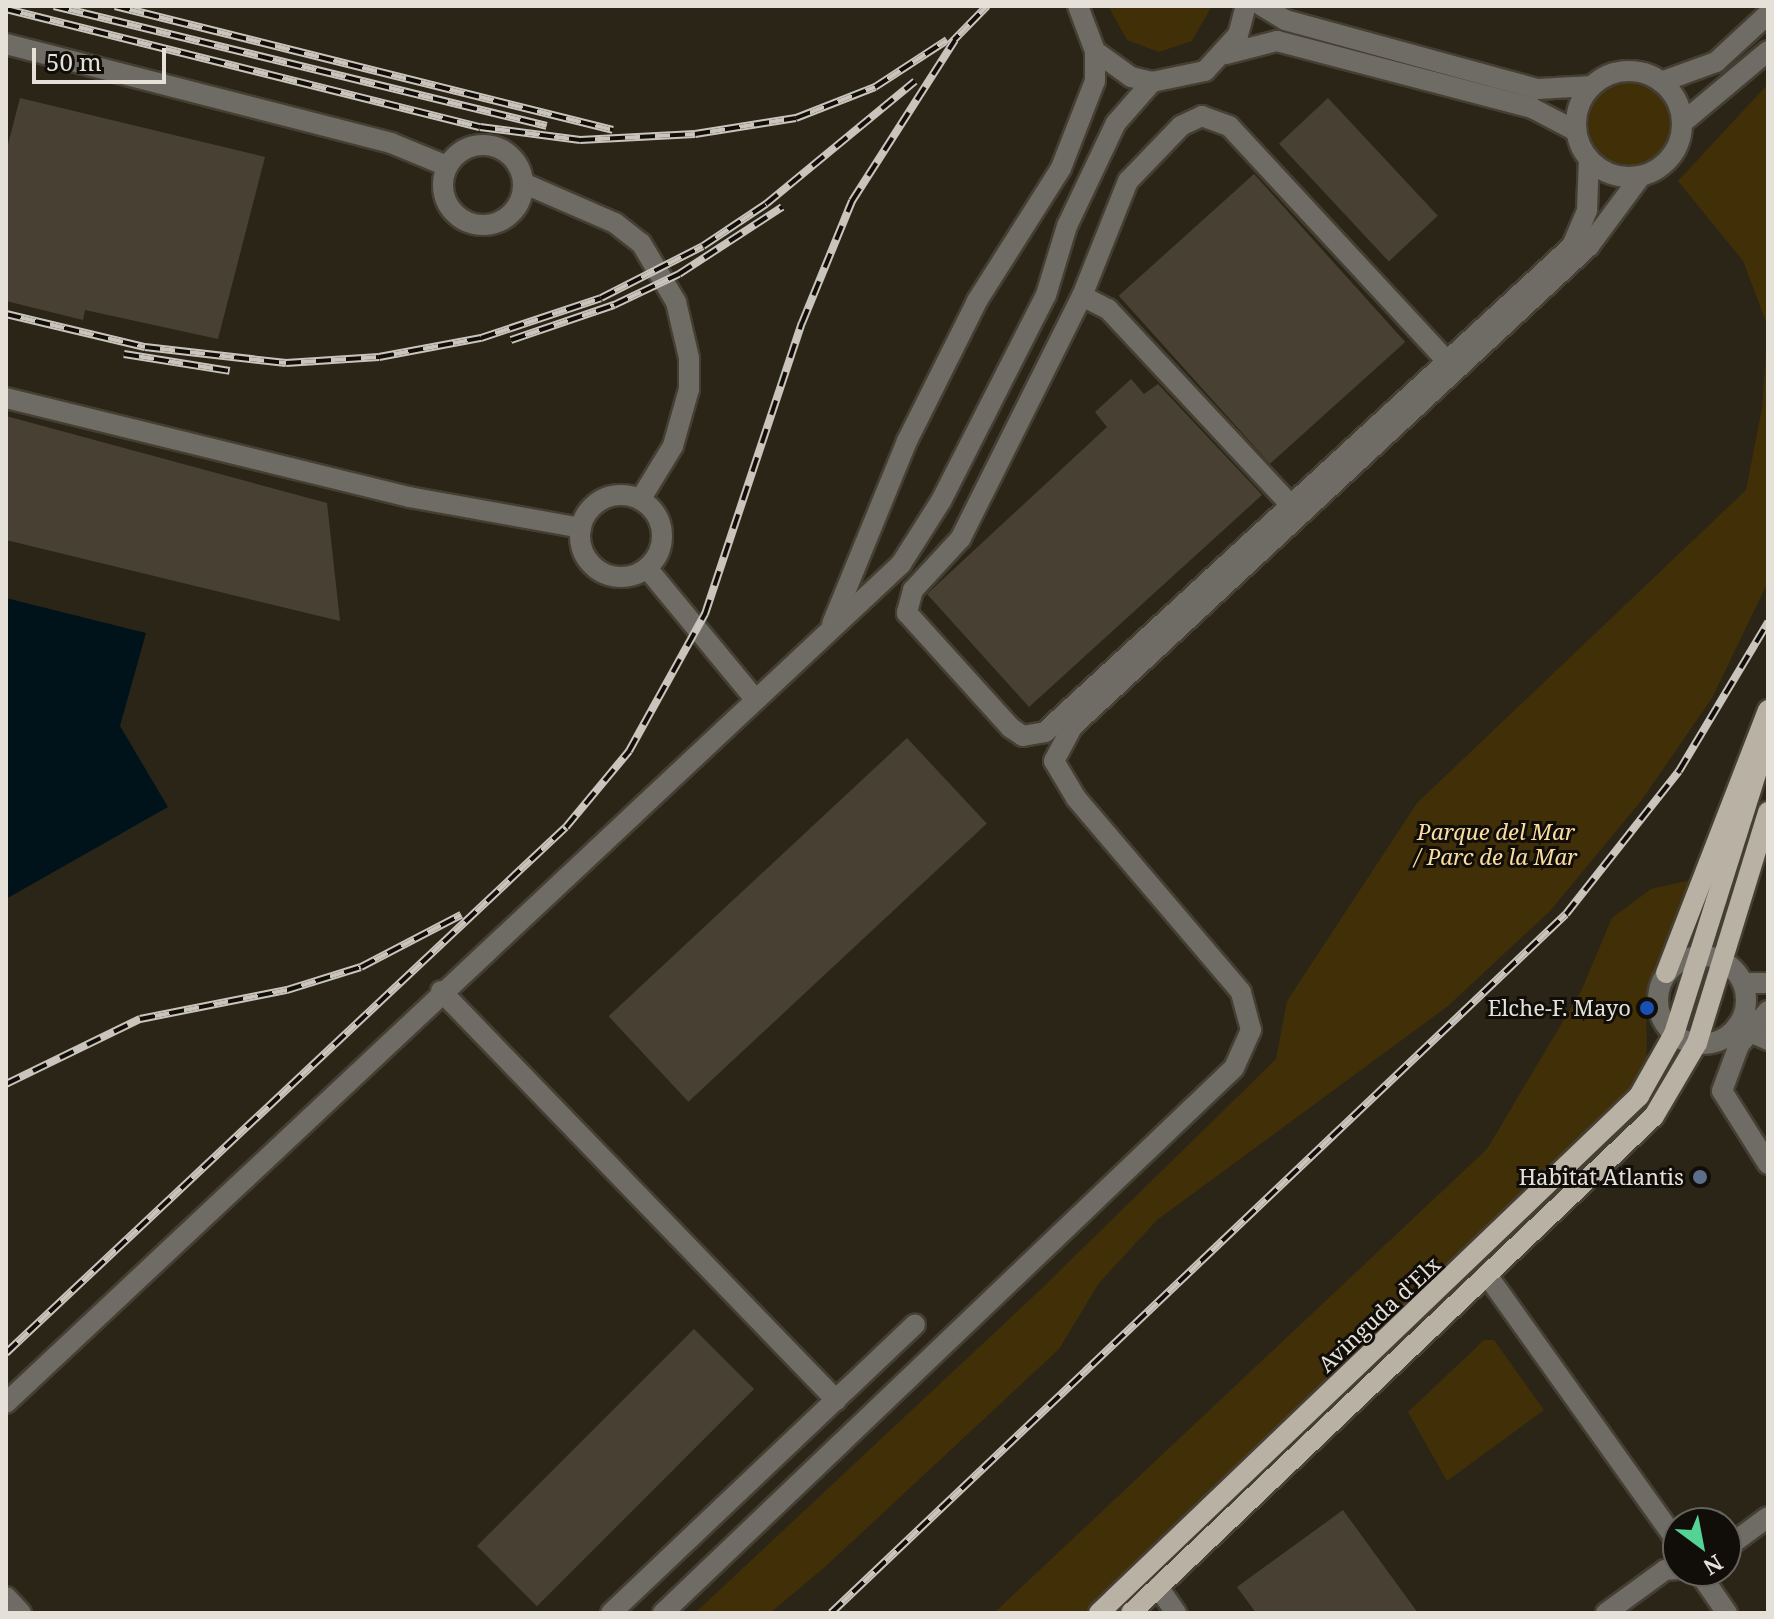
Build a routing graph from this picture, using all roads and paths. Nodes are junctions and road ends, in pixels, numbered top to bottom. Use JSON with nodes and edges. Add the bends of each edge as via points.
{"nodes":[{"id":1,"x":1246,"y":6,"type":"edge"},
{"id":2,"x":1262,"y":6,"type":"edge"},
{"id":3,"x":1076,"y":9,"type":"edge"},
{"id":4,"x":1768,"y":14,"type":"edge"},
{"id":5,"x":6,"y":44,"type":"edge"},
{"id":6,"x":1095,"y":51,"type":"junction"},
{"id":7,"x":1768,"y":51,"type":"edge"},
{"id":8,"x":1226,"y":54,"type":"junction"},
{"id":9,"x":1152,"y":82,"type":"junction"},
{"id":10,"x":1661,"y":82,"type":"junction"},
{"id":11,"x":1592,"y":86,"type":"junction"},
{"id":12,"x":1682,"y":123,"type":"junction"},
{"id":13,"x":1576,"y":131,"type":"junction"},
{"id":14,"x":1589,"y":159,"type":"junction"},
{"id":15,"x":447,"y":166,"type":"junction"},
{"id":16,"x":1641,"y":176,"type":"junction"},
{"id":17,"x":523,"y":183,"type":"junction"},
{"id":18,"x":1592,"y":236,"type":"junction"},
{"id":19,"x":1572,"y":246,"type":"junction"},
{"id":20,"x":1082,"y":296,"type":"junction"},
{"id":21,"x":1446,"y":360,"type":"junction"},
{"id":22,"x":6,"y":398,"type":"edge"},
{"id":23,"x":640,"y":500,"type":"junction"},
{"id":24,"x":1290,"y":504,"type":"junction"},
{"id":25,"x":581,"y":528,"type":"junction"},
{"id":26,"x":647,"y":568,"type":"junction"},
{"id":27,"x":832,"y":624,"type":"junction"},
{"id":28,"x":755,"y":699,"type":"junction"},
{"id":29,"x":1768,"y":710,"type":"edge"},
{"id":30,"x":1768,"y":736,"type":"edge"},
{"id":31,"x":1768,"y":812,"type":"edge"},
{"id":32,"x":1699,"y":956,"type":"junction"},
{"id":33,"x":1722,"y":960,"type":"junction"},
{"id":34,"x":1666,"y":973,"type":"junction"},
{"id":35,"x":1743,"y":983,"type":"junction"},
{"id":36,"x":1768,"y":983,"type":"edge"},
{"id":37,"x":441,"y":991,"type":"junction"},
{"id":38,"x":1768,"y":1009,"type":"edge"},
{"id":39,"x":1674,"y":1034,"type":"junction"},
{"id":40,"x":1741,"y":1035,"type":"junction"},
{"id":41,"x":1768,"y":1040,"type":"edge"},
{"id":42,"x":1697,"y":1043,"type":"junction"},
{"id":43,"x":1768,"y":1164,"type":"edge"},
{"id":44,"x":1487,"y":1275,"type":"junction"},
{"id":45,"x":915,"y":1325,"type":"dead end"},
{"id":46,"x":836,"y":1400,"type":"junction"},
{"id":47,"x":6,"y":1403,"type":"edge"},
{"id":48,"x":1768,"y":1517,"type":"edge"},
{"id":49,"x":1662,"y":1521,"type":"edge"},
{"id":50,"x":1742,"y":1536,"type":"edge"},
{"id":51,"x":1662,"y":1572,"type":"edge"},
{"id":52,"x":1158,"y":1587,"type":"junction"},
{"id":53,"x":1709,"y":1587,"type":"edge"},
{"id":54,"x":6,"y":1597,"type":"edge"},
{"id":55,"x":21,"y":1613,"type":"edge"},
{"id":56,"x":611,"y":1613,"type":"edge"},
{"id":57,"x":663,"y":1613,"type":"edge"},
{"id":58,"x":1099,"y":1613,"type":"edge"},
{"id":59,"x":1131,"y":1613,"type":"edge"},
{"id":60,"x":1176,"y":1613,"type":"edge"},
{"id":61,"x":1606,"y":1613,"type":"edge"},
{"id":62,"x":1727,"y":1613,"type":"edge"}],
"edges":[{"from":1,"to":8,"type":"street"},
{"from":2,"to":11,"type":"street","via":[[1285,20],[1538,89]]},
{"from":3,"to":6,"type":"street"},
{"from":4,"to":10,"type":"street","via":[[1716,62]]},
{"from":5,"to":15,"type":"street","via":[[391,143]]},
{"from":6,"to":9,"type":"street","via":[[1121,72]]},
{"from":6,"to":27,"type":"street","via":[[1095,81],[1061,168],[977,301],[907,441]]},
{"from":7,"to":12,"type":"street"},
{"from":8,"to":9,"type":"street","via":[[1205,71]]},
{"from":8,"to":13,"type":"street","via":[[1277,41],[1532,108]]},
{"from":9,"to":27,"type":"street","via":[[1116,123],[1067,226],[1046,295],[923,533],[872,597]]},
{"from":10,"to":11,"type":"street","via":[[1626,71]]},
{"from":10,"to":12,"type":"street","via":[[1677,100]]},
{"from":11,"to":13,"type":"street","via":[[1579,107]]},
{"from":12,"to":16,"type":"street","via":[[1671,157]]},
{"from":13,"to":14,"type":"street"},
{"from":14,"to":16,"type":"street","via":[[1622,177]]},
{"from":14,"to":19,"type":"street","via":[[1587,210]]},
{"from":15,"to":17,"type":"street","via":[[468,147],[495,146],[515,161]]},
{"from":15,"to":17,"type":"street","via":[[448,205],[481,225],[515,208]]},
{"from":16,"to":18,"type":"street"},
{"from":17,"to":23,"type":"street","via":[[615,223],[641,243],[676,302],[687,344],[689,389],[673,446]]},
{"from":18,"to":19,"type":"street"},
{"from":18,"to":57,"type":"street","via":[[1545,289],[1073,726],[1054,761],[1076,798],[1241,992],[1251,1030],[1245,1051]]},
{"from":19,"to":21,"type":"street"},
{"from":20,"to":21,"type":"street","via":[[1137,169],[1181,126],[1202,116],[1218,118]]},
{"from":20,"to":24,"type":"street","via":[[1108,309]]},
{"from":20,"to":24,"type":"street","via":[[961,538],[906,603],[913,627],[1011,728],[1023,736],[1045,732]]},
{"from":21,"to":24,"type":"street"},
{"from":22,"to":25,"type":"street","via":[[409,497]]},
{"from":23,"to":25,"type":"street","via":[[604,500]]},
{"from":23,"to":26,"type":"street","via":[[662,532]]},
{"from":25,"to":26,"type":"street","via":[[583,552],[598,570],[622,577]]},
{"from":26,"to":28,"type":"street"},
{"from":27,"to":28,"type":"street"},
{"from":28,"to":37,"type":"street"},
{"from":29,"to":34,"type":"main road"},
{"from":30,"to":32,"type":"main road","name":"Avinguda d'Elx"},
{"from":31,"to":33,"type":"main road","name":"Avinguda d'Elx"},
{"from":32,"to":33,"type":"street"},
{"from":32,"to":34,"type":"street"},
{"from":32,"to":39,"type":"main road","name":"Avinguda d'Elx"},
{"from":33,"to":35,"type":"street"},
{"from":33,"to":42,"type":"main road","name":"Avinguda d'Elx"},
{"from":34,"to":39,"type":"street","via":[[1658,1006]]},
{"from":35,"to":36,"type":"street"},
{"from":35,"to":38,"type":"street"},
{"from":35,"to":40,"type":"street"},
{"from":37,"to":46,"type":"street"},
{"from":37,"to":47,"type":"street"},
{"from":38,"to":40,"type":"street"},
{"from":39,"to":42,"type":"street"},
{"from":39,"to":58,"type":"main road","name":"Avinguda d'Elx","via":[[1619,1119]]},
{"from":40,"to":41,"type":"street"},
{"from":40,"to":42,"type":"street"},
{"from":40,"to":43,"type":"street","via":[[1724,1079],[1725,1102]]},
{"from":42,"to":44,"type":"main road","name":"Avinguda d'Elx","via":[[1654,1116]]},
{"from":44,"to":49,"type":"street"},
{"from":44,"to":52,"type":"main road","name":"Avinguda d'Elx"},
{"from":45,"to":46,"type":"street"},
{"from":46,"to":56,"type":"street"},
{"from":48,"to":50,"type":"street"},
{"from":51,"to":61,"type":"street"},
{"from":52,"to":59,"type":"main road","name":"Avinguda d'Elx"},
{"from":52,"to":60,"type":"street"},
{"from":53,"to":62,"type":"street"},
{"from":54,"to":55,"type":"street"}]}
